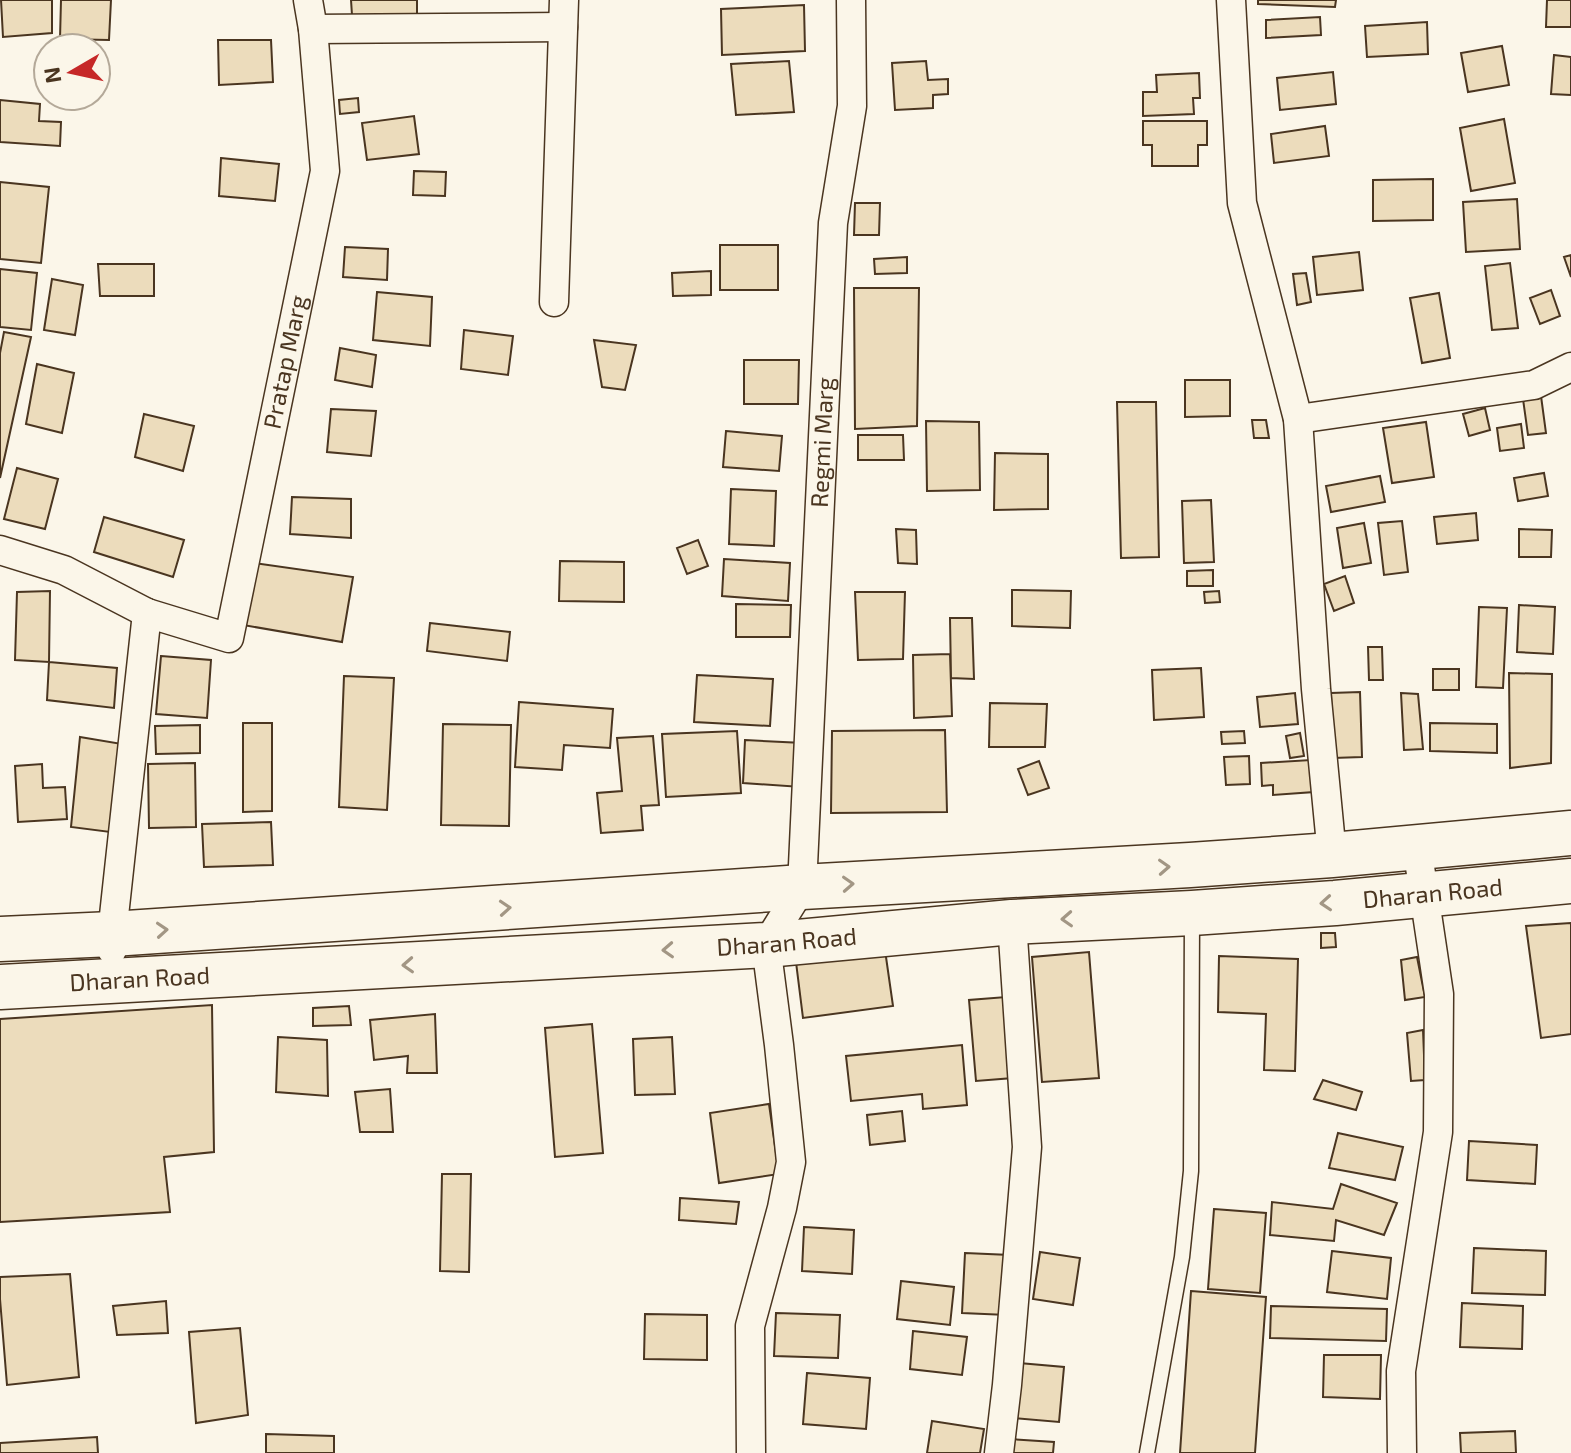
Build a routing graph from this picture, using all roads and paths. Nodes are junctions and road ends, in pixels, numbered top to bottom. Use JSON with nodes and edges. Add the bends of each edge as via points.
{"nodes":[{"id":1,"x":308,"y":0,"type":"edge"},
{"id":2,"x":851,"y":0,"type":"edge"},
{"id":3,"x":1231,"y":0,"type":"edge"},
{"id":4,"x":563,"y":13,"type":"edge"},
{"id":5,"x":313,"y":29,"type":"junction"},
{"id":6,"x":554,"y":302,"type":"dead end"},
{"id":7,"x":1571,"y":367,"type":"edge"},
{"id":8,"x":1298,"y":419,"type":"junction"},
{"id":9,"x":0,"y":550,"type":"edge"},
{"id":10,"x":147,"y":613,"type":"junction"},
{"id":11,"x":1571,"y":833,"type":"edge"},
{"id":12,"x":1417,"y":847,"type":"junction"},
{"id":13,"x":1332,"y":855,"type":"junction"},
{"id":14,"x":1571,"y":881,"type":"edge"},
{"id":15,"x":802,"y":887,"type":"junction"},
{"id":16,"x":1424,"y":895,"type":"junction"},
{"id":17,"x":1192,"y":913,"type":"junction"},
{"id":18,"x":1012,"y":922,"type":"junction"},
{"id":19,"x":112,"y":934,"type":"junction"},
{"id":20,"x":0,"y":939,"type":"edge"},
{"id":21,"x":766,"y":945,"type":"junction"},
{"id":22,"x":113,"y":981,"type":"junction"},
{"id":23,"x":0,"y":987,"type":"edge"},
{"id":24,"x":751,"y":1453,"type":"edge"},
{"id":25,"x":999,"y":1453,"type":"edge"},
{"id":26,"x":1147,"y":1453,"type":"edge"},
{"id":27,"x":1402,"y":1453,"type":"edge"}],
"edges":[{"from":1,"to":5,"type":"street","name":"Pratap Marg"},
{"from":2,"to":15,"type":"street","name":"Regmi Marg","via":[[852,106],[833,223]]},
{"from":3,"to":8,"type":"street","via":[[1242,203]]},
{"from":4,"to":5,"type":"street"},
{"from":4,"to":6,"type":"street"},
{"from":5,"to":10,"type":"street","name":"Pratap Marg","via":[[325,171],[229,638]]},
{"from":7,"to":8,"type":"street","via":[[1534,385]]},
{"from":8,"to":13,"type":"street"},
{"from":9,"to":10,"type":"street","via":[[64,570]]},
{"from":10,"to":19,"type":"street"},
{"from":11,"to":12,"type":"main road","name":"Dharan Road"},
{"from":12,"to":13,"type":"main road","name":"Dharan Road"},
{"from":12,"to":16,"type":"street"},
{"from":15,"to":13,"type":"main road","name":"Dharan Road","one_way":true},
{"from":14,"to":16,"type":"main road","name":"Dharan Road"},
{"from":19,"to":15,"type":"main road","name":"Dharan Road","one_way":true},
{"from":15,"to":21,"type":"street"},
{"from":16,"to":17,"type":"main road","name":"Dharan Road","one_way":true},
{"from":16,"to":27,"type":"street","via":[[1439,994],[1438,1132],[1401,1371]]},
{"from":17,"to":18,"type":"main road","name":"Dharan Road","one_way":true},
{"from":17,"to":26,"type":"lane","via":[[1191,1171],[1182,1257]]},
{"from":18,"to":21,"type":"main road","name":"Dharan Road"},
{"from":18,"to":25,"type":"street","via":[[1027,1147]]},
{"from":19,"to":20,"type":"main road","name":"Dharan Road"},
{"from":19,"to":22,"type":"street"},
{"from":21,"to":22,"type":"main road","name":"Dharan Road","one_way":true},
{"from":21,"to":24,"type":"street","via":[[791,1162],[750,1326]]},
{"from":22,"to":23,"type":"main road","name":"Dharan Road"}]}
